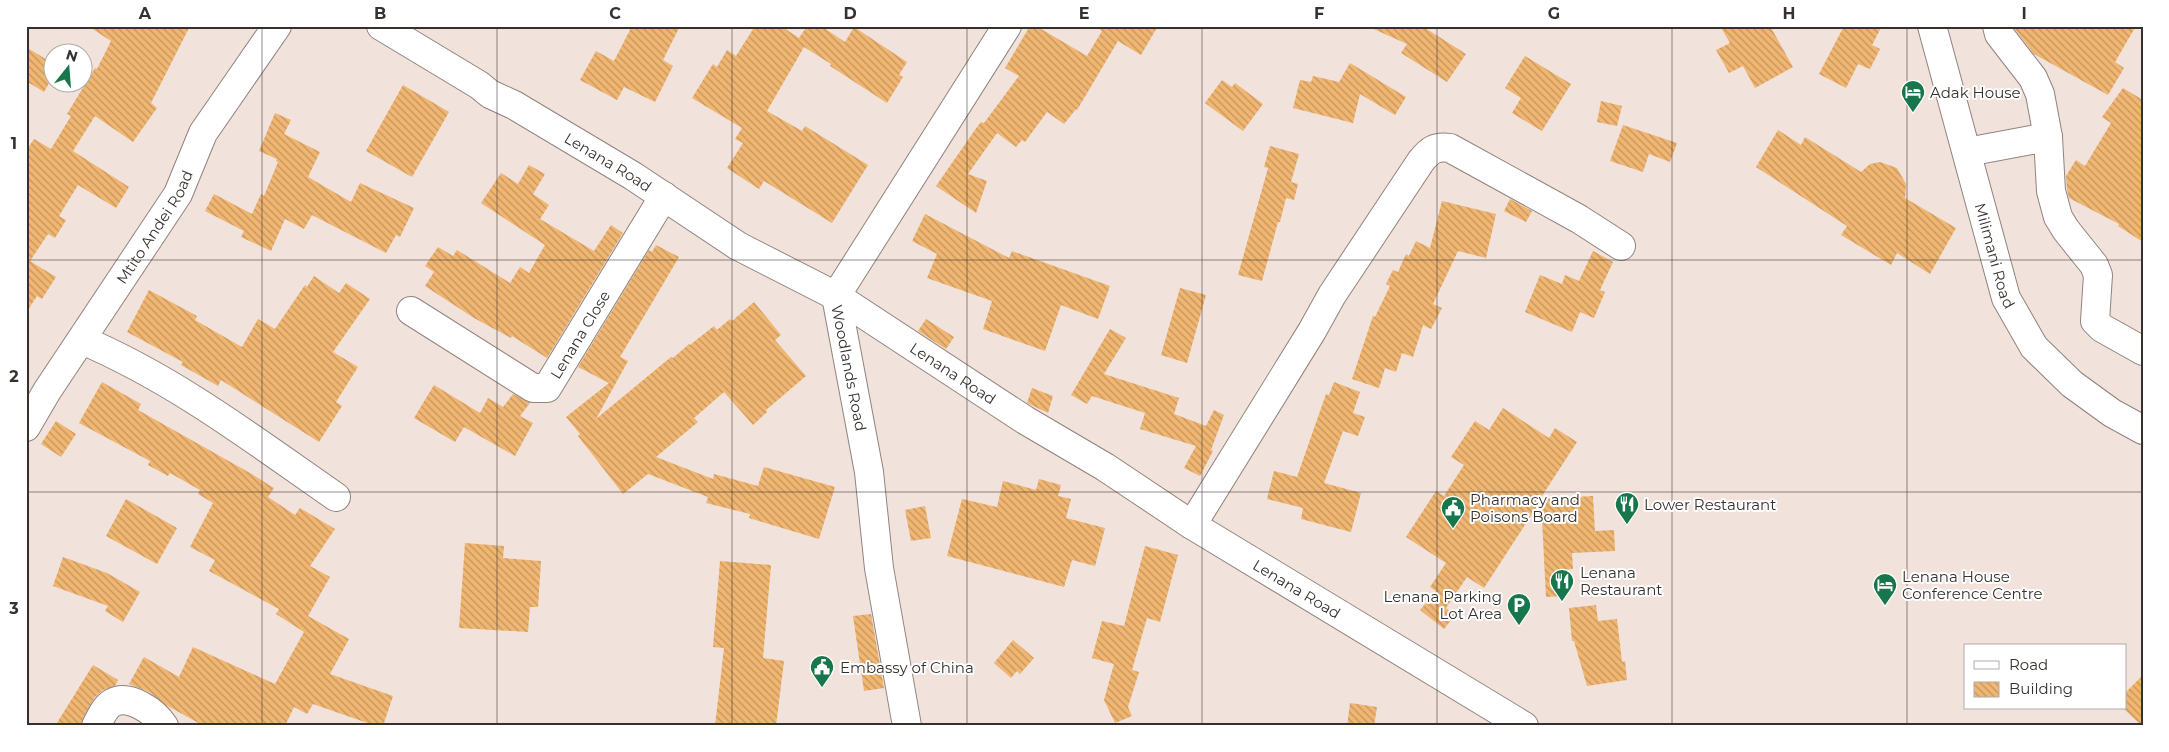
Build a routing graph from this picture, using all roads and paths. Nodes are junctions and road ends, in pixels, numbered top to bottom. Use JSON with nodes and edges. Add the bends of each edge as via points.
{"nodes":[{"id":1,"x":277,"y":26,"type":"edge"},
{"id":2,"x":381,"y":26,"type":"edge"},
{"id":3,"x":1007,"y":26,"type":"edge"},
{"id":4,"x":1932,"y":26,"type":"edge"},
{"id":5,"x":1996,"y":26,"type":"edge"},
{"id":6,"x":2048,"y":137,"type":"junction"},
{"id":7,"x":1967,"y":152,"type":"junction"},
{"id":8,"x":664,"y":196,"type":"junction"},
{"id":9,"x":1621,"y":246,"type":"dead end"},
{"id":10,"x":836,"y":296,"type":"junction"},
{"id":11,"x":411,"y":312,"type":"dead end"},
{"id":12,"x":82,"y":340,"type":"junction"},
{"id":13,"x":2143,"y":351,"type":"edge"},
{"id":14,"x":26,"y":427,"type":"edge"},
{"id":15,"x":2143,"y":430,"type":"edge"},
{"id":16,"x":336,"y":497,"type":"dead end"},
{"id":17,"x":1192,"y":525,"type":"junction"},
{"id":18,"x":96,"y":726,"type":"edge"},
{"id":19,"x":164,"y":726,"type":"edge"},
{"id":20,"x":906,"y":726,"type":"edge"},
{"id":21,"x":1524,"y":726,"type":"edge"}],
"edges":[{"from":1,"to":12,"type":"street","name":"Mtito Andei Road","via":[[203,133],[178,194]]},
{"from":2,"to":8,"type":"street","name":"Lenana Road"},
{"from":3,"to":10,"type":"street","name":"Woodlands Road"},
{"from":4,"to":7,"type":"street","name":"Milimani Road"},
{"from":5,"to":6,"type":"street","via":[[1998,34],[2033,78],[2040,94]]},
{"from":6,"to":7,"type":"street"},
{"from":6,"to":13,"type":"street","via":[[2051,192],[2058,217],[2098,275],[2095,321]]},
{"from":7,"to":15,"type":"street","name":"Milimani Road","via":[[2006,298],[2034,347],[2072,384],[2112,413]]},
{"from":8,"to":10,"type":"street","name":"Lenana Road","via":[[738,246]]},
{"from":8,"to":11,"type":"street","name":"Lenana Close","via":[[547,388],[534,388]]},
{"from":9,"to":17,"type":"street","via":[[1579,219],[1450,148],[1438,146],[1430,151],[1332,294]]},
{"from":10,"to":17,"type":"street","name":"Lenana Road"},
{"from":10,"to":20,"type":"street","name":"Woodlands Road","via":[[869,472],[879,568]]},
{"from":12,"to":14,"type":"street","name":"Mtito Andei Road"},
{"from":12,"to":16,"type":"street","via":[[112,353],[207,406]]},
{"from":17,"to":21,"type":"street","name":"Lenana Road"},
{"from":18,"to":19,"type":"street","via":[[104,710],[122,700],[144,708]]}]}
